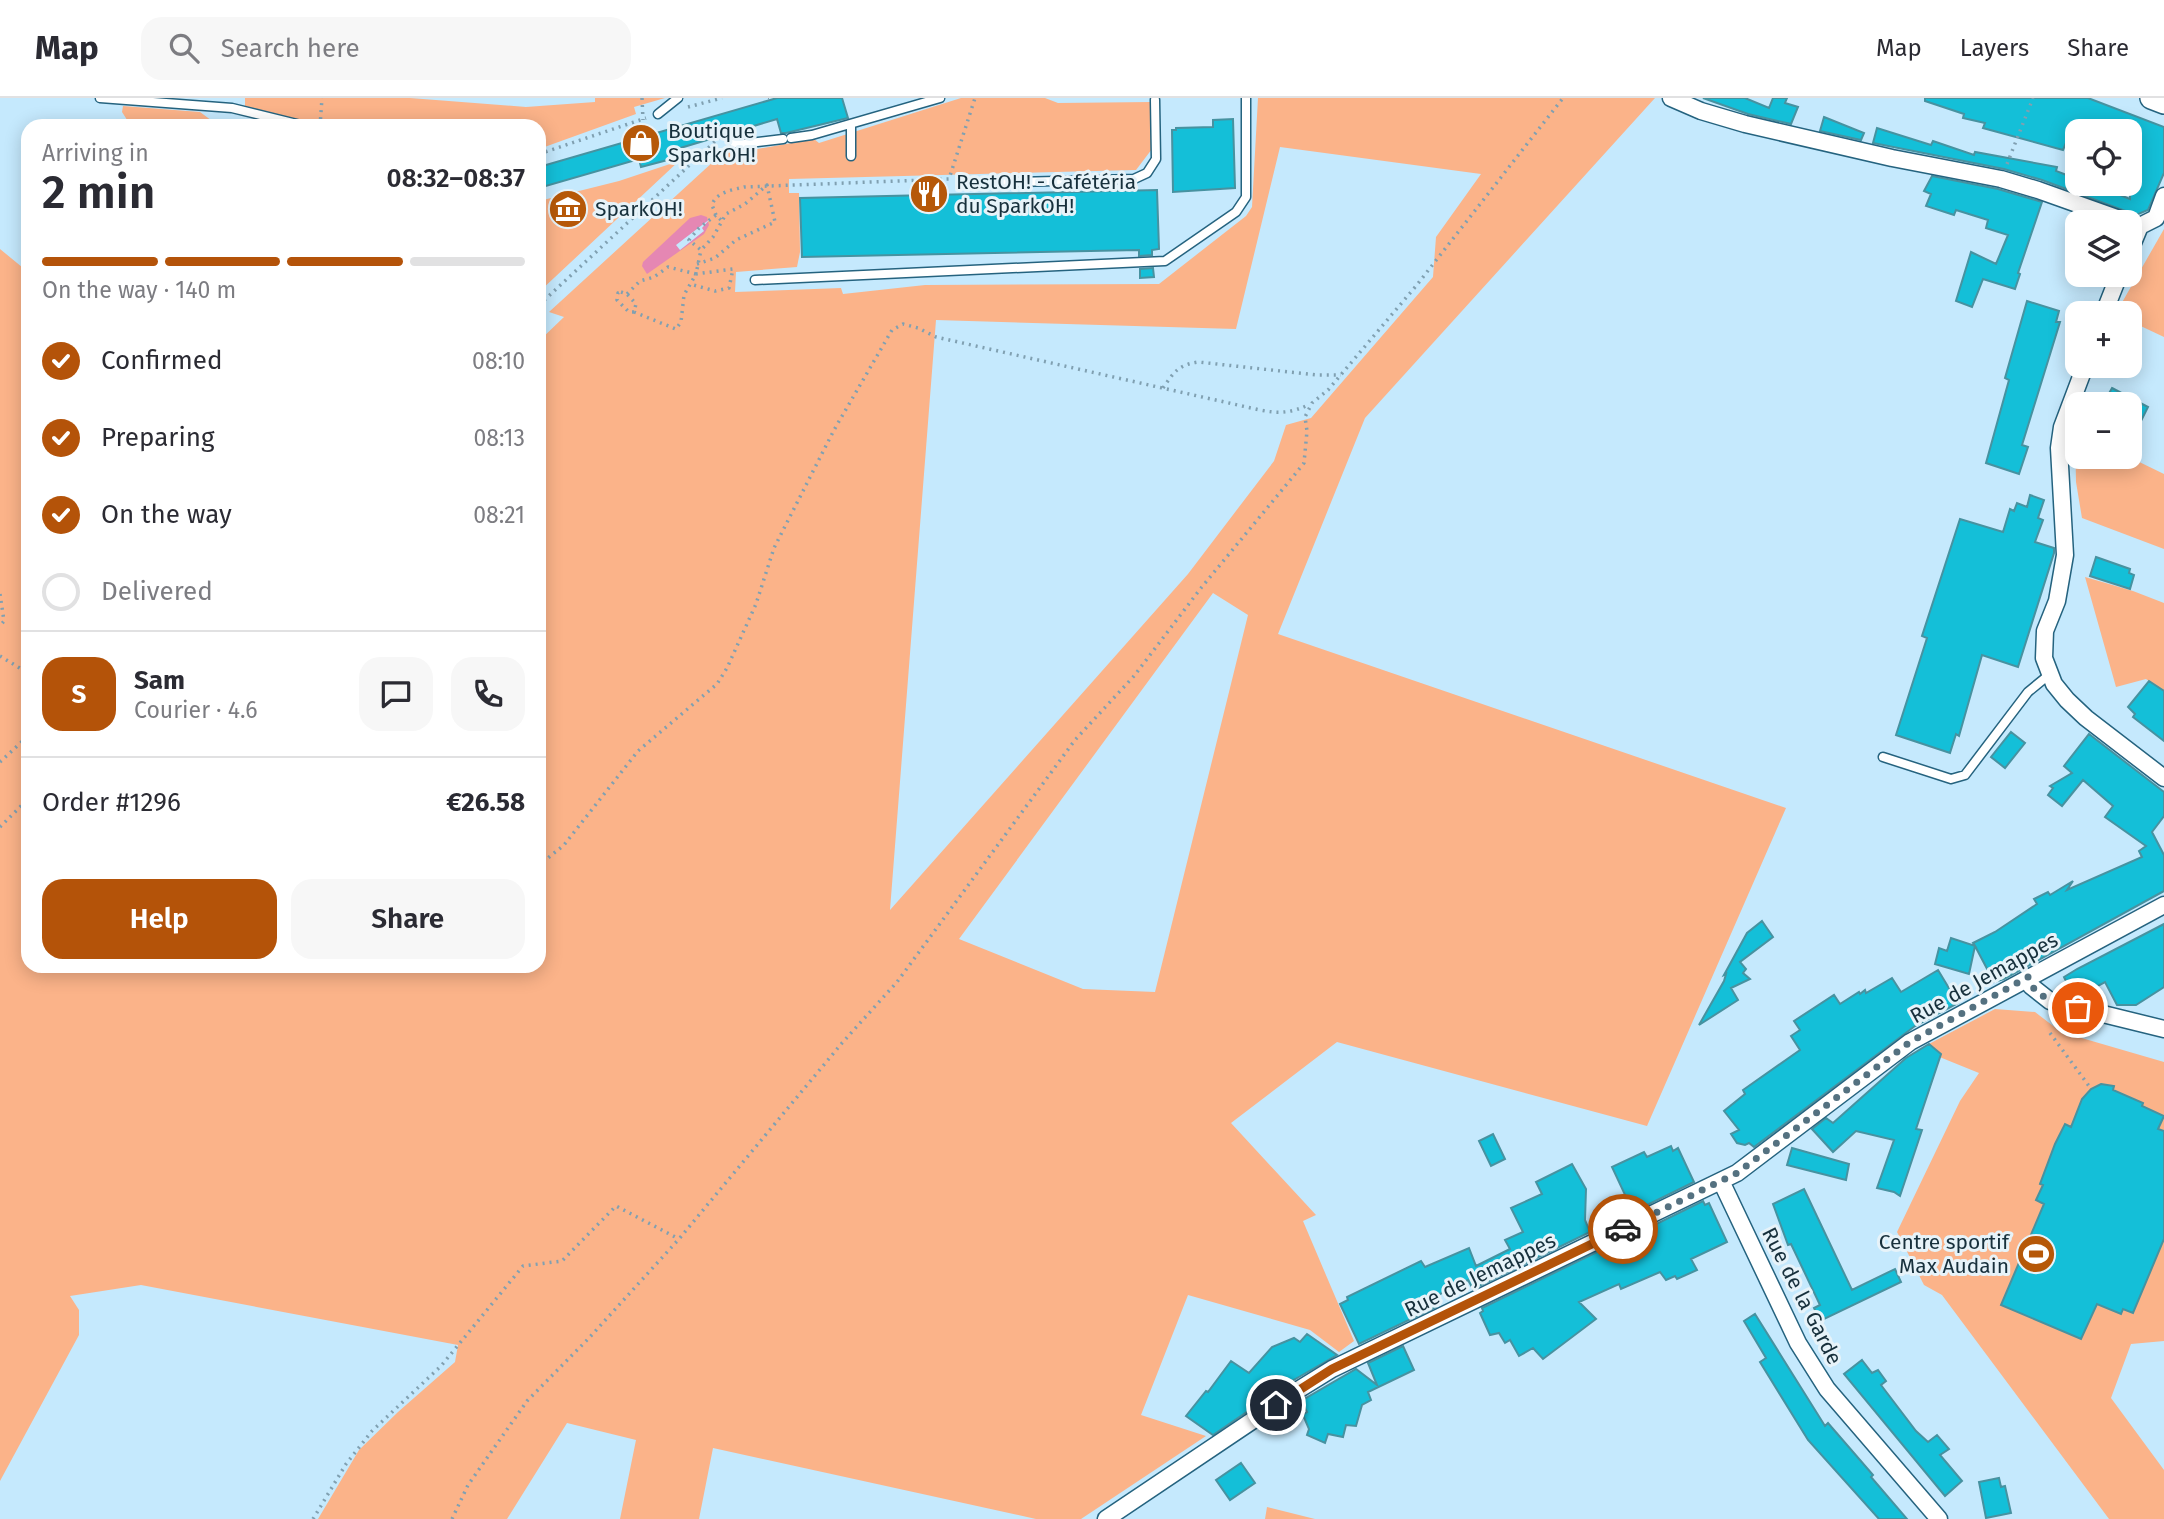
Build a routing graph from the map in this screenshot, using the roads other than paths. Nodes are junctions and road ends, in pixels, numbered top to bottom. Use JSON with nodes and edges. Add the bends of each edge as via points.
{"nodes":[{"id":1,"x":100,"y":98,"type":"edge"},
{"id":2,"x":678,"y":98,"type":"edge"},
{"id":3,"x":940,"y":98,"type":"edge"},
{"id":4,"x":1246,"y":98,"type":"edge"},
{"id":5,"x":1671,"y":98,"type":"edge"},
{"id":6,"x":2151,"y":98,"type":"edge"},
{"id":7,"x":1155,"y":100,"type":"dead end"},
{"id":8,"x":2164,"y":103,"type":"edge"},
{"id":9,"x":658,"y":114,"type":"road end"},
{"id":10,"x":277,"y":119,"type":"edge"},
{"id":11,"x":851,"y":124,"type":"junction"},
{"id":12,"x":734,"y":143,"type":"dead end"},
{"id":13,"x":851,"y":156,"type":"dead end"},
{"id":14,"x":972,"y":184,"type":"dead end"},
{"id":15,"x":2164,"y":196,"type":"edge"},
{"id":16,"x":2094,"y":210,"type":"edge"},
{"id":17,"x":2142,"y":222,"type":"edge"},
{"id":18,"x":755,"y":280,"type":"dead end"},
{"id":19,"x":2080,"y":378,"type":"edge"},
{"id":20,"x":2050,"y":674,"type":"junction"},
{"id":21,"x":1883,"y":757,"type":"dead end"},
{"id":22,"x":2164,"y":778,"type":"edge"},
{"id":23,"x":2164,"y":905,"type":"edge"},
{"id":24,"x":2028,"y":977,"type":"junction"},
{"id":25,"x":2164,"y":1029,"type":"edge"},
{"id":26,"x":1721,"y":1181,"type":"junction"},
{"id":27,"x":1106,"y":1519,"type":"edge"},
{"id":28,"x":1939,"y":1519,"type":"edge"}],
"edges":[{"from":1,"to":10,"type":"lane","via":[[232,108]]},
{"from":2,"to":9,"type":"lane"},
{"from":3,"to":11,"type":"lane"},
{"from":4,"to":18,"type":"lane","via":[[1243,204],[1165,261]]},
{"from":5,"to":16,"type":"street","via":[[1745,124],[2001,179]]},
{"from":6,"to":8,"type":"main road"},
{"from":7,"to":14,"type":"lane","via":[[1157,159],[1147,173],[1133,179]]},
{"from":11,"to":12,"type":"lane","via":[[812,135]]},
{"from":11,"to":13,"type":"lane"},
{"from":15,"to":17,"type":"street","via":[[2156,218]]},
{"from":19,"to":20,"type":"street","via":[[2059,448],[2065,555],[2046,631],[2044,658]]},
{"from":20,"to":21,"type":"lane","via":[[2028,692],[1965,775],[1951,779]]},
{"from":20,"to":22,"type":"street","via":[[2086,718]]},
{"from":23,"to":24,"type":"street","name":"Rue de Jemappes"},
{"from":24,"to":25,"type":"street","via":[[2031,986],[2050,1001]]},
{"from":24,"to":26,"type":"street","name":"Rue de Jemappes","via":[[1910,1042]]},
{"from":26,"to":27,"type":"street","name":"Rue de Jemappes","via":[[1332,1369]]},
{"from":26,"to":28,"type":"street","name":"Rue de la Garde","via":[[1798,1343],[1827,1389]]}]}
